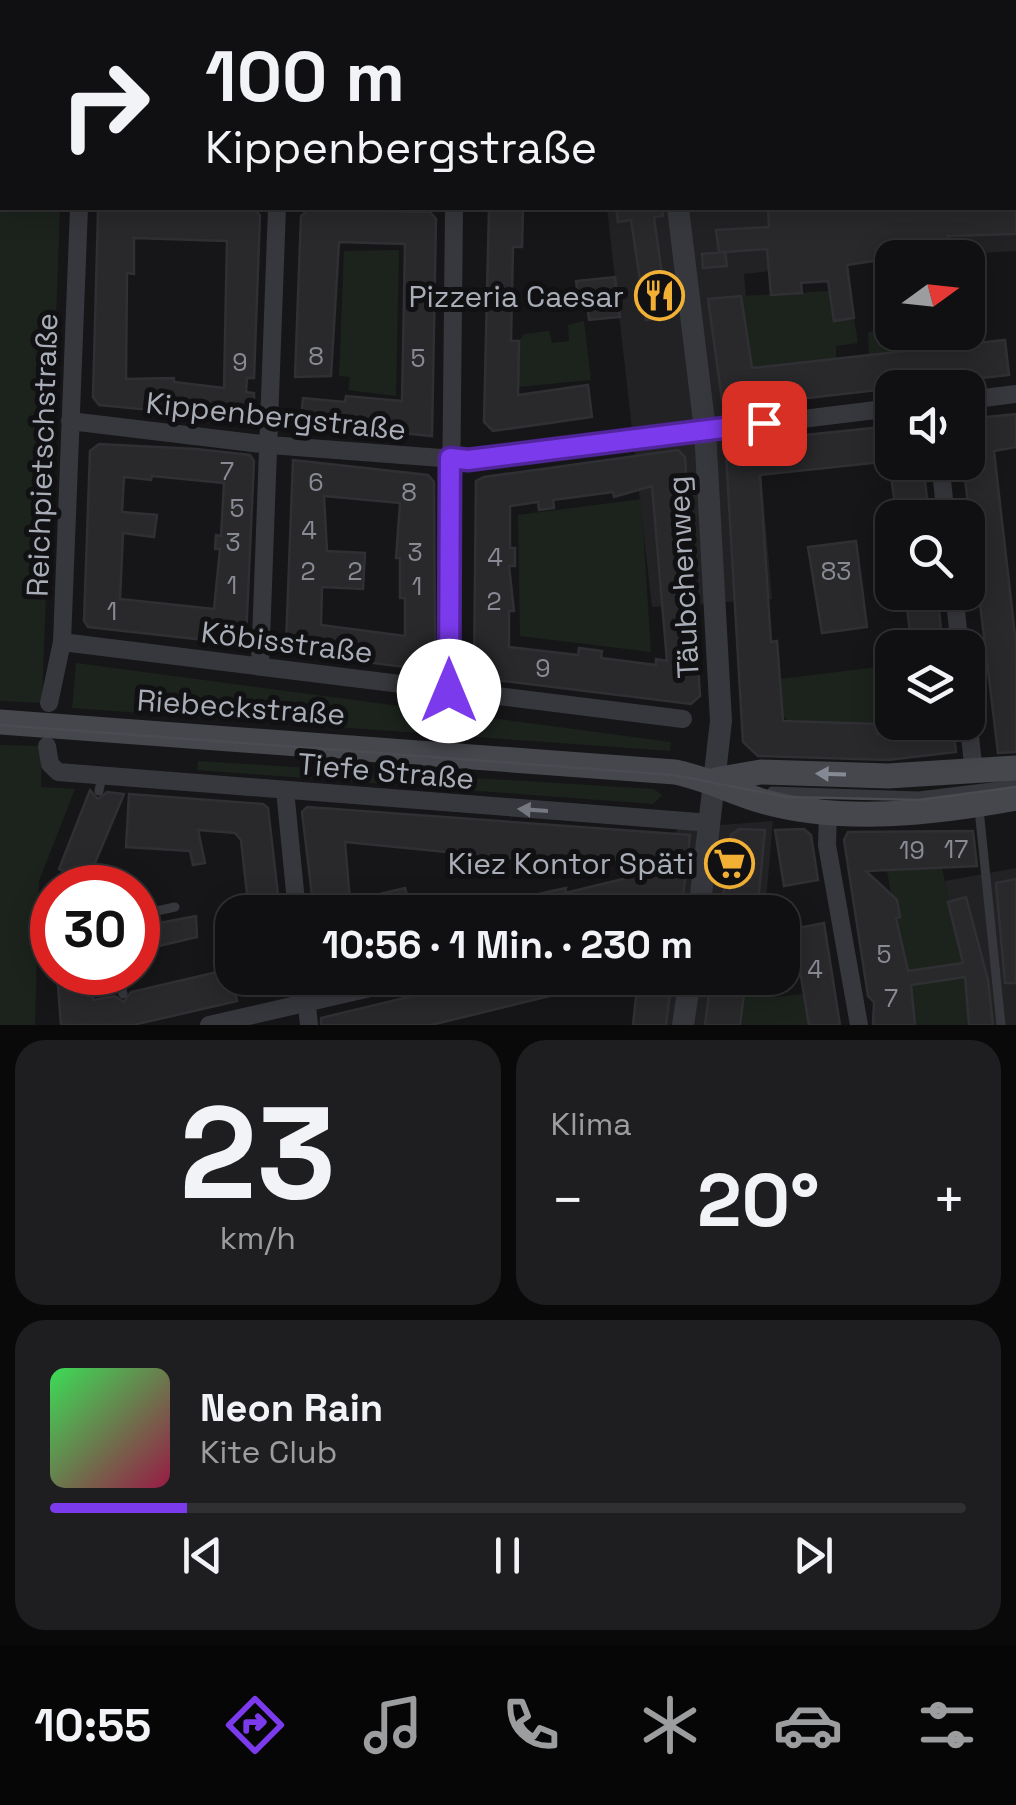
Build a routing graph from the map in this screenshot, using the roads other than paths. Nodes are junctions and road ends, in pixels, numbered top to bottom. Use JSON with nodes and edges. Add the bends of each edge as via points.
{"nodes":[{"id":1,"x":79,"y":210,"type":"edge"},
{"id":2,"x":277,"y":210,"type":"edge"},
{"id":3,"x":454,"y":210,"type":"edge"},
{"id":4,"x":678,"y":210,"type":"edge"},
{"id":5,"x":1016,"y":394,"type":"edge"},
{"id":6,"x":985,"y":398,"type":"edge"},
{"id":7,"x":875,"y":410,"type":"edge"},
{"id":8,"x":70,"y":421,"type":"junction"},
{"id":9,"x":705,"y":430,"type":"junction"},
{"id":10,"x":270,"y":445,"type":"junction"},
{"id":11,"x":450,"y":458,"type":"junction"},
{"id":12,"x":62,"y":642,"type":"junction"},
{"id":13,"x":260,"y":666,"type":"junction"},
{"id":14,"x":449,"y":691,"type":"junction"},
{"id":15,"x":49,"y":703,"type":"dead end"},
{"id":16,"x":683,"y":720,"type":"dead end"},
{"id":17,"x":0,"y":722,"type":"edge"},
{"id":18,"x":970,"y":740,"type":"edge"},
{"id":19,"x":47,"y":746,"type":"dead end"},
{"id":20,"x":1016,"y":768,"type":"edge"},
{"id":21,"x":974,"y":772,"type":"junction"},
{"id":22,"x":716,"y":780,"type":"junction"},
{"id":23,"x":1016,"y":784,"type":"edge"},
{"id":24,"x":285,"y":790,"type":"junction"},
{"id":25,"x":1016,"y":798,"type":"edge"},
{"id":26,"x":979,"y":805,"type":"junction"},
{"id":27,"x":828,"y":811,"type":"junction"},
{"id":28,"x":710,"y":823,"type":"junction"},
{"id":29,"x":295,"y":895,"type":"edge"},
{"id":30,"x":701,"y":895,"type":"edge"},
{"id":31,"x":175,"y":907,"type":"dead end"},
{"id":32,"x":160,"y":910,"type":"edge"},
{"id":33,"x":305,"y":995,"type":"edge"},
{"id":34,"x":338,"y":995,"type":"edge"},
{"id":35,"x":687,"y":995,"type":"edge"},
{"id":36,"x":306,"y":1002,"type":"junction"},
{"id":37,"x":209,"y":1025,"type":"edge"},
{"id":38,"x":309,"y":1025,"type":"edge"},
{"id":39,"x":683,"y":1025,"type":"edge"},
{"id":40,"x":859,"y":1025,"type":"edge"},
{"id":41,"x":1000,"y":1025,"type":"edge"}],
"edges":[{"from":1,"to":8,"type":"street","name":"Reichpietschstraße"},
{"from":2,"to":10,"type":"street"},
{"from":3,"to":11,"type":"street"},
{"from":4,"to":9,"type":"street","name":"Täubchenweg"},
{"from":5,"to":6,"type":"street"},
{"from":7,"to":9,"type":"street","name":"Kippenbergstraße"},
{"from":8,"to":10,"type":"street","name":"Kippenbergstraße"},
{"from":8,"to":12,"type":"street","name":"Reichpietschstraße"},
{"from":9,"to":11,"type":"street","name":"Kippenbergstraße"},
{"from":9,"to":22,"type":"street","name":"Täubchenweg","via":[[721,721]]},
{"from":10,"to":11,"type":"street","name":"Kippenbergstraße"},
{"from":10,"to":13,"type":"street"},
{"from":11,"to":14,"type":"street"},
{"from":12,"to":13,"type":"street","name":"Köbisstraße"},
{"from":12,"to":15,"type":"street","name":"Reichpietschstraße"},
{"from":13,"to":14,"type":"street","name":"Köbisstraße"},
{"from":14,"to":16,"type":"street","name":"Köbisstraße"},
{"from":17,"to":22,"type":"main road","name":"Riebeckstraße"},
{"from":18,"to":21,"type":"street"},
{"from":19,"to":24,"type":"street","name":"Tiefe Straße","via":[[58,772],[101,783]]},
{"from":20,"to":21,"type":"main road"},
{"from":21,"to":22,"type":"main road","one_way":true,"via":[[760,772]]},
{"from":22,"to":23,"type":"lane","via":[[786,794],[888,797]]},
{"from":22,"to":27,"type":"main road","via":[[759,801]]},
{"from":22,"to":28,"type":"street","name":"Täubchenweg"},
{"from":28,"to":24,"type":"street","name":"Tiefe Straße","one_way":true},
{"from":24,"to":29,"type":"street"},
{"from":25,"to":26,"type":"main road"},
{"from":26,"to":27,"type":"main road"},
{"from":26,"to":41,"type":"lane"},
{"from":27,"to":40,"type":"street"},
{"from":28,"to":30,"type":"street","name":"Täubchenweg"},
{"from":31,"to":32,"type":"lane"},
{"from":33,"to":36,"type":"street"},
{"from":34,"to":36,"type":"street"},
{"from":35,"to":39,"type":"street"},
{"from":36,"to":37,"type":"street"},
{"from":36,"to":38,"type":"street"}]}
